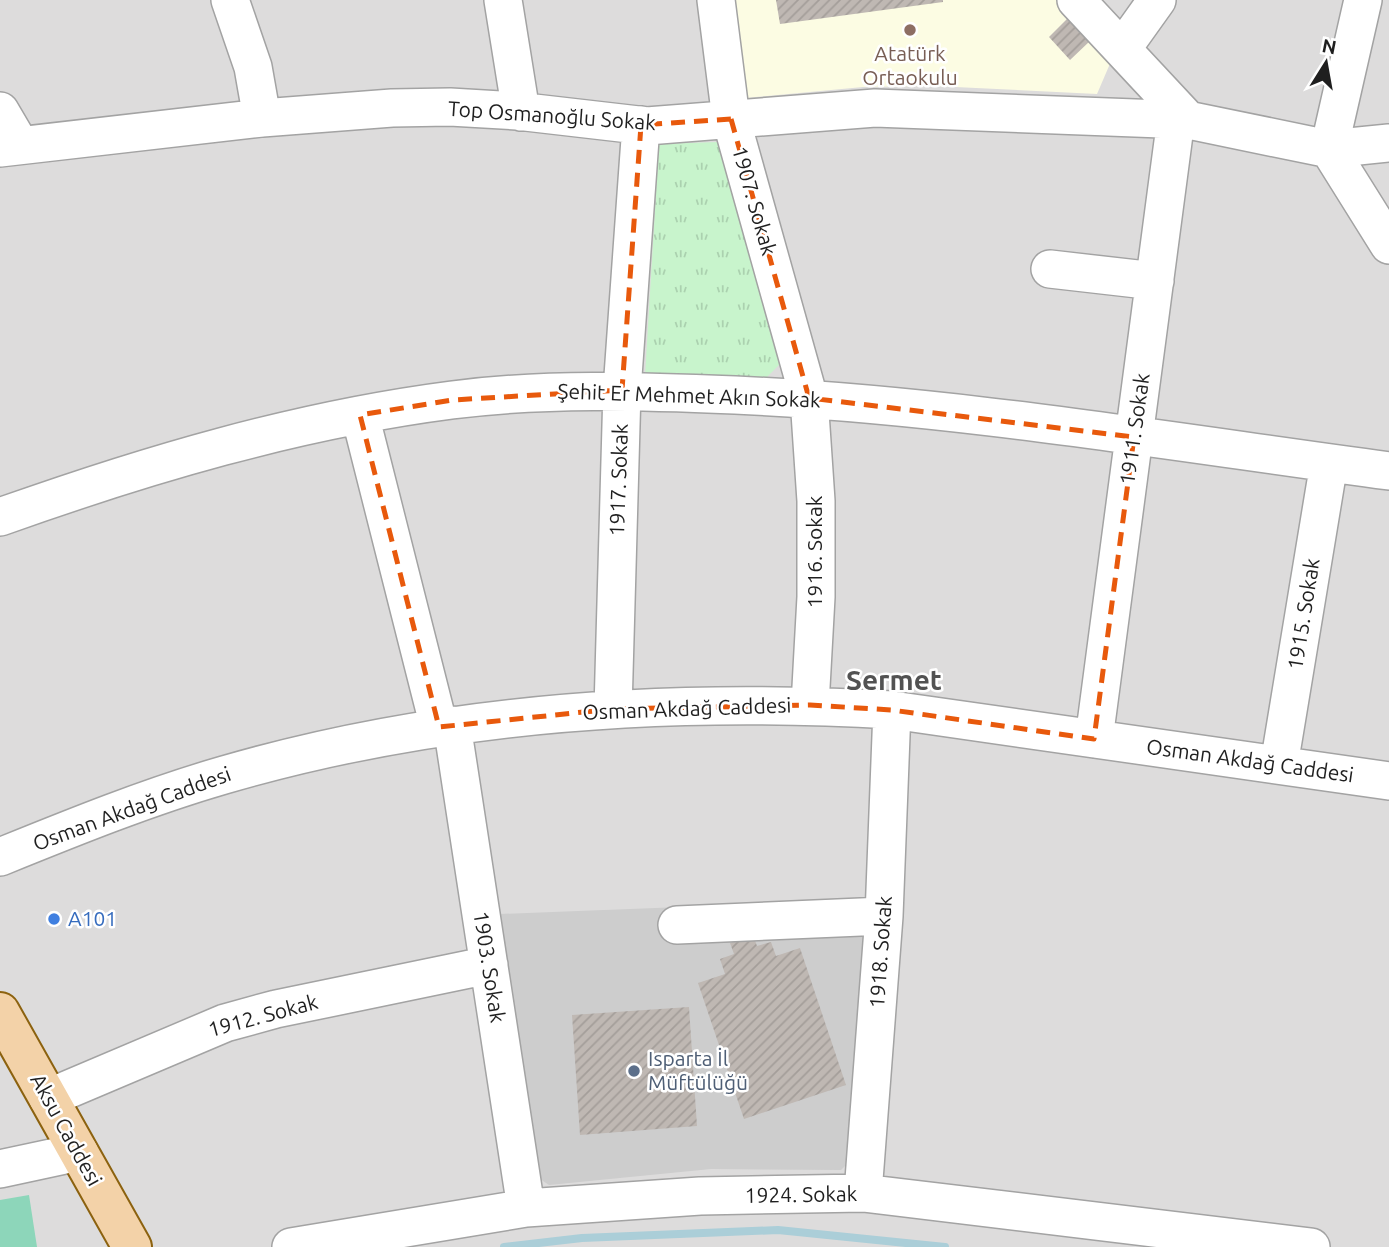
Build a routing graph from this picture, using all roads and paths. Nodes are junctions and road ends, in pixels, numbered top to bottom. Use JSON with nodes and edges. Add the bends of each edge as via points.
{"nodes":[{"id":1,"x":230,"y":0,"type":"edge"},
{"id":2,"x":503,"y":0,"type":"edge"},
{"id":3,"x":716,"y":0,"type":"edge"},
{"id":4,"x":1076,"y":0,"type":"edge"},
{"id":5,"x":1157,"y":0,"type":"edge"},
{"id":6,"x":1363,"y":0,"type":"edge"},
{"id":7,"x":1122,"y":49,"type":"junction"},
{"id":8,"x":0,"y":111,"type":"edge"},
{"id":9,"x":521,"y":112,"type":"junction"},
{"id":10,"x":262,"y":118,"type":"junction"},
{"id":11,"x":731,"y":119,"type":"junction"},
{"id":12,"x":1182,"y":119,"type":"junction"},
{"id":13,"x":641,"y":125,"type":"junction"},
{"id":14,"x":1389,"y":143,"type":"edge"},
{"id":15,"x":10,"y":146,"type":"edge"},
{"id":16,"x":1329,"y":149,"type":"junction"},
{"id":17,"x":1389,"y":245,"type":"edge"},
{"id":18,"x":1050,"y":269,"type":"dead end"},
{"id":19,"x":1155,"y":281,"type":"junction"},
{"id":20,"x":622,"y":390,"type":"junction"},
{"id":21,"x":809,"y":398,"type":"junction"},
{"id":22,"x":360,"y":415,"type":"junction"},
{"id":23,"x":1134,"y":437,"type":"junction"},
{"id":24,"x":1329,"y":463,"type":"junction"},
{"id":25,"x":1389,"y":471,"type":"edge"},
{"id":26,"x":0,"y":517,"type":"edge"},
{"id":27,"x":810,"y":705,"type":"junction"},
{"id":28,"x":613,"y":709,"type":"junction"},
{"id":29,"x":892,"y":710,"type":"junction"},
{"id":30,"x":445,"y":726,"type":"junction"},
{"id":31,"x":1094,"y":739,"type":"junction"},
{"id":32,"x":1279,"y":765,"type":"junction"},
{"id":33,"x":1389,"y":781,"type":"edge"},
{"id":34,"x":0,"y":857,"type":"edge"},
{"id":35,"x":884,"y":916,"type":"junction"},
{"id":36,"x":677,"y":925,"type":"dead end"},
{"id":37,"x":489,"y":965,"type":"junction"},
{"id":38,"x":0,"y":1012,"type":"edge"},
{"id":39,"x":48,"y":1098,"type":"junction"},
{"id":40,"x":79,"y":1152,"type":"junction"},
{"id":41,"x":0,"y":1169,"type":"edge"},
{"id":42,"x":863,"y":1193,"type":"junction"},
{"id":43,"x":526,"y":1208,"type":"junction"},
{"id":44,"x":132,"y":1247,"type":"edge"},
{"id":45,"x":291,"y":1247,"type":"edge"},
{"id":46,"x":1311,"y":1247,"type":"edge"}],
"edges":[{"from":1,"to":10,"type":"street","via":[[253,67]]},
{"from":2,"to":9,"type":"street"},
{"from":3,"to":11,"type":"street","name":"1907. Sokak"},
{"from":4,"to":7,"type":"street"},
{"from":5,"to":7,"type":"street"},
{"from":6,"to":16,"type":"street"},
{"from":7,"to":12,"type":"street"},
{"from":8,"to":15,"type":"street"},
{"from":9,"to":10,"type":"street","name":"Top Osmanoğlu Sokak","via":[[392,108]]},
{"from":9,"to":13,"type":"street","name":"Top Osmanoğlu Sokak"},
{"from":10,"to":15,"type":"street","name":"Top Osmanoğlu Sokak"},
{"from":11,"to":12,"type":"street","name":"Top Osmanoğlu Sokak","via":[[903,108]]},
{"from":11,"to":13,"type":"street","name":"Top Osmanoğlu Sokak"},
{"from":11,"to":21,"type":"street","name":"1907. Sokak"},
{"from":12,"to":16,"type":"street","name":"Top Osmanoğlu Sokak"},
{"from":12,"to":19,"type":"street","name":"1911. Sokak"},
{"from":13,"to":20,"type":"street","name":"1917. Sokak"},
{"from":14,"to":16,"type":"street","name":"Top Osmanoğlu Sokak"},
{"from":16,"to":17,"type":"street"},
{"from":18,"to":19,"type":"street"},
{"from":19,"to":23,"type":"street","name":"1911. Sokak"},
{"from":20,"to":21,"type":"street","name":"Şehit Er Mehmet Akın Sokak"},
{"from":20,"to":22,"type":"street","name":"Şehit Er Mehmet Akın Sokak","via":[[453,400]]},
{"from":20,"to":28,"type":"street","name":"1917. Sokak"},
{"from":21,"to":23,"type":"street","name":"Şehit Er Mehmet Akın Sokak"},
{"from":21,"to":27,"type":"street","name":"1916. Sokak","via":[[816,501]]},
{"from":22,"to":26,"type":"street","name":"Şehit Er Mehmet Akın Sokak","via":[[236,443]]},
{"from":22,"to":30,"type":"street","name":"1903. Sokak"},
{"from":23,"to":24,"type":"street","name":"Şehit Er Mehmet Akın Sokak"},
{"from":23,"to":31,"type":"street","name":"1911. Sokak"},
{"from":24,"to":25,"type":"street","name":"Şehit Er Mehmet Akın Sokak"},
{"from":24,"to":32,"type":"street","name":"1915. Sokak"},
{"from":27,"to":28,"type":"street","name":"Osman Akdağ Caddesi"},
{"from":27,"to":29,"type":"street","name":"Osman Akdağ Caddesi"},
{"from":28,"to":30,"type":"street","name":"Osman Akdağ Caddesi"},
{"from":29,"to":31,"type":"street","name":"Osman Akdağ Caddesi"},
{"from":29,"to":35,"type":"street","name":"1918. Sokak"},
{"from":30,"to":34,"type":"street","name":"Osman Akdağ Caddesi","via":[[225,774],[109,813]]},
{"from":30,"to":37,"type":"street","name":"1903. Sokak"},
{"from":31,"to":32,"type":"street","name":"Osman Akdağ Caddesi"},
{"from":32,"to":33,"type":"street","name":"Osman Akdağ Caddesi"},
{"from":35,"to":36,"type":"street"},
{"from":35,"to":42,"type":"street","name":"1918. Sokak"},
{"from":37,"to":39,"type":"street","name":"1912. Sokak","via":[[225,1023]]},
{"from":37,"to":43,"type":"street","name":"1903. Sokak"},
{"from":38,"to":39,"type":"main road","name":"Aksu Caddesi"},
{"from":39,"to":40,"type":"main road","name":"Aksu Caddesi"},
{"from":40,"to":41,"type":"street"},
{"from":40,"to":44,"type":"main road","name":"Aksu Caddesi"},
{"from":42,"to":43,"type":"street","name":"1924. Sokak","via":[[700,1196]]},
{"from":42,"to":46,"type":"street","name":"1924. Sokak"},
{"from":43,"to":45,"type":"street","name":"1924. Sokak"}]}
